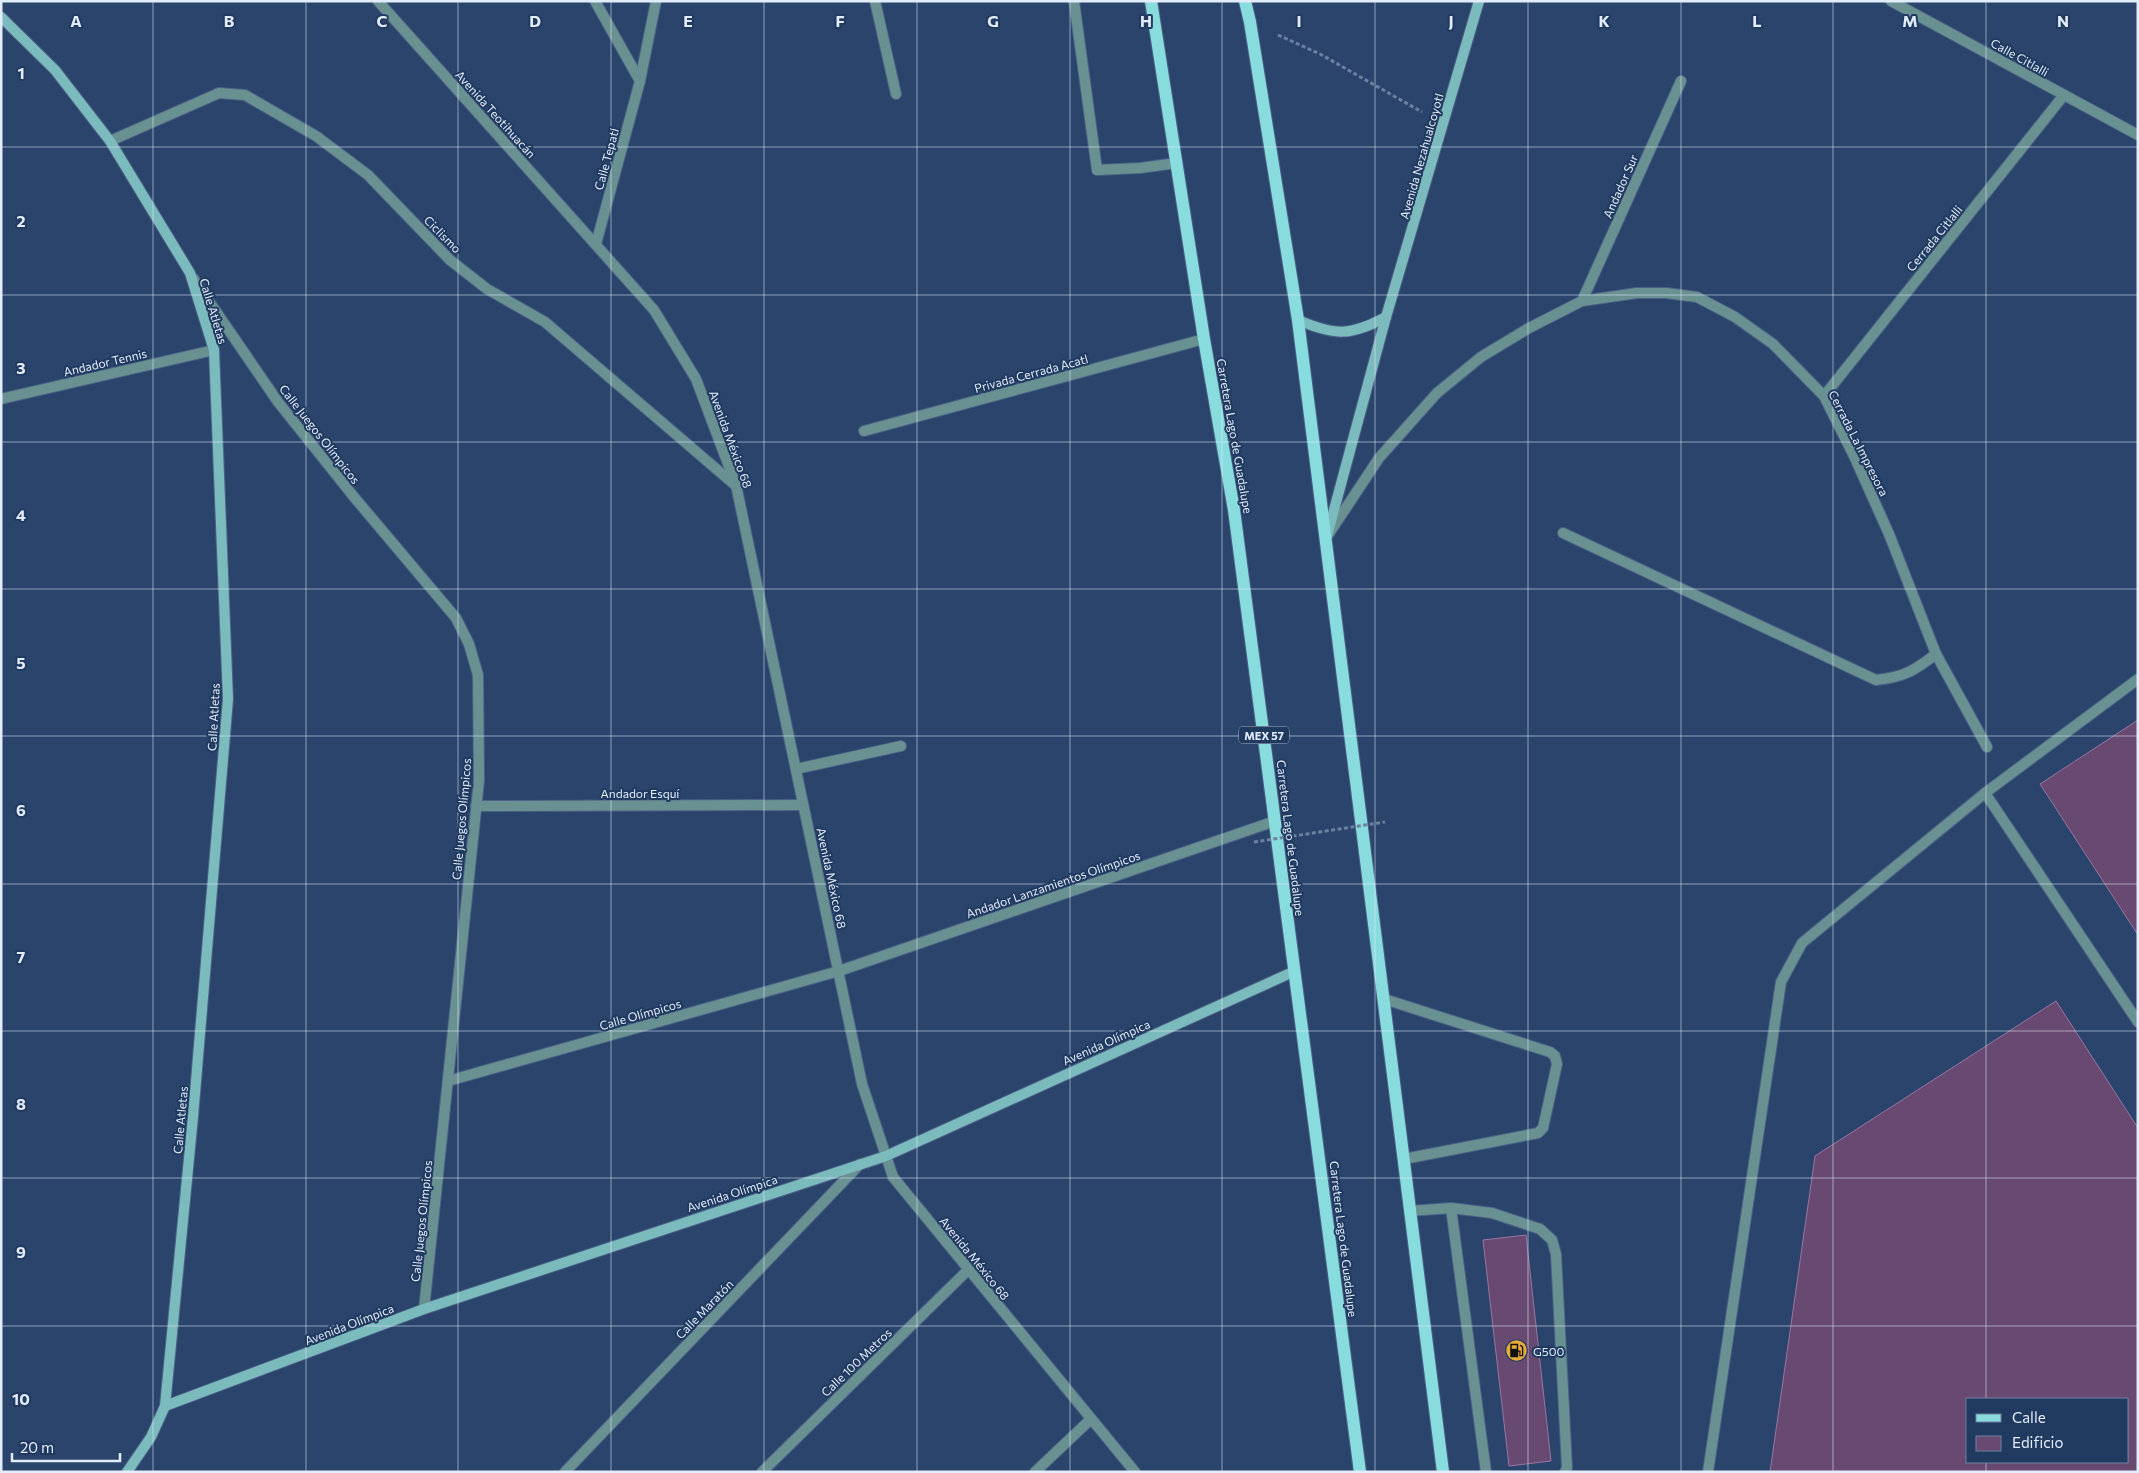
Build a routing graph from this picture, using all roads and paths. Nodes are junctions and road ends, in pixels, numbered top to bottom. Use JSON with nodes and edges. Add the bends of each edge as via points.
{"nodes":[{"id":1,"x":378,"y":1,"type":"edge"},
{"id":2,"x":595,"y":1,"type":"edge"},
{"id":3,"x":656,"y":1,"type":"edge"},
{"id":4,"x":875,"y":1,"type":"edge"},
{"id":5,"x":1074,"y":1,"type":"edge"},
{"id":6,"x":1150,"y":1,"type":"edge"},
{"id":7,"x":1245,"y":1,"type":"edge"},
{"id":8,"x":1480,"y":1,"type":"edge"},
{"id":9,"x":1891,"y":1,"type":"edge"},
{"id":10,"x":1,"y":17,"type":"edge"},
{"id":11,"x":1250,"y":22,"type":"junction"},
{"id":12,"x":640,"y":81,"type":"junction"},
{"id":13,"x":1681,"y":81,"type":"dead end"},
{"id":14,"x":896,"y":94,"type":"dead end"},
{"id":15,"x":2064,"y":95,"type":"junction"},
{"id":16,"x":1443,"y":123,"type":"junction"},
{"id":17,"x":2138,"y":135,"type":"edge"},
{"id":18,"x":110,"y":142,"type":"junction"},
{"id":19,"x":1178,"y":163,"type":"junction"},
{"id":20,"x":596,"y":244,"type":"junction"},
{"id":21,"x":190,"y":273,"type":"junction"},
{"id":22,"x":1582,"y":300,"type":"junction"},
{"id":23,"x":1386,"y":317,"type":"junction"},
{"id":24,"x":1298,"y":320,"type":"junction"},
{"id":25,"x":1204,"y":339,"type":"junction"},
{"id":26,"x":214,"y":350,"type":"junction"},
{"id":27,"x":1824,"y":396,"type":"junction"},
{"id":28,"x":1,"y":399,"type":"edge"},
{"id":29,"x":864,"y":431,"type":"dead end"},
{"id":30,"x":736,"y":485,"type":"junction"},
{"id":31,"x":1563,"y":533,"type":"dead end"},
{"id":32,"x":1326,"y":538,"type":"junction"},
{"id":33,"x":1936,"y":654,"type":"junction"},
{"id":34,"x":2138,"y":679,"type":"edge"},
{"id":35,"x":901,"y":746,"type":"dead end"},
{"id":36,"x":1987,"y":747,"type":"dead end"},
{"id":37,"x":796,"y":769,"type":"junction"},
{"id":38,"x":1985,"y":793,"type":"junction"},
{"id":39,"x":803,"y":805,"type":"junction"},
{"id":40,"x":476,"y":806,"type":"junction"},
{"id":41,"x":1276,"y":821,"type":"junction"},
{"id":42,"x":1385,"y":822,"type":"dead end"},
{"id":43,"x":1254,"y":842,"type":"dead end"},
{"id":44,"x":838,"y":971,"type":"junction"},
{"id":45,"x":1295,"y":971,"type":"junction"},
{"id":46,"x":1384,"y":999,"type":"junction"},
{"id":47,"x":2138,"y":1022,"type":"edge"},
{"id":48,"x":448,"y":1081,"type":"junction"},
{"id":49,"x":886,"y":1156,"type":"junction"},
{"id":50,"x":1404,"y":1159,"type":"junction"},
{"id":51,"x":861,"y":1163,"type":"junction"},
{"id":52,"x":1451,"y":1208,"type":"junction"},
{"id":53,"x":1410,"y":1210,"type":"junction"},
{"id":54,"x":968,"y":1270,"type":"junction"},
{"id":55,"x":424,"y":1309,"type":"junction"},
{"id":56,"x":165,"y":1406,"type":"junction"},
{"id":57,"x":1091,"y":1418,"type":"junction"},
{"id":58,"x":127,"y":1472,"type":"edge"},
{"id":59,"x":565,"y":1472,"type":"edge"},
{"id":60,"x":762,"y":1472,"type":"edge"},
{"id":61,"x":1035,"y":1472,"type":"edge"},
{"id":62,"x":1135,"y":1472,"type":"edge"},
{"id":63,"x":1360,"y":1472,"type":"edge"},
{"id":64,"x":1443,"y":1472,"type":"edge"},
{"id":65,"x":1486,"y":1472,"type":"edge"},
{"id":66,"x":1565,"y":1472,"type":"edge"},
{"id":67,"x":1708,"y":1472,"type":"edge"}],
"edges":[{"from":1,"to":20,"type":"street","name":"Avenida Teotihuacán"},
{"from":2,"to":12,"type":"street"},
{"from":3,"to":12,"type":"street","name":"Calle Tepatl"},
{"from":4,"to":14,"type":"street"},
{"from":5,"to":19,"type":"street","via":[[1097,170]]},
{"from":6,"to":19,"type":"main road","name":"Carretera Lago de Guadalupe","number":"MEX 57"},
{"from":7,"to":11,"type":"main road"},
{"from":8,"to":16,"type":"street","name":"Avenida Nezahualcoyotl"},
{"from":9,"to":15,"type":"street","name":"Calle Citlalli"},
{"from":10,"to":18,"type":"street","name":"Calle Atletas","via":[[55,70]]},
{"from":11,"to":16,"type":"path","via":[[1320,54]]},
{"from":11,"to":24,"type":"main road"},
{"from":12,"to":20,"type":"street","name":"Calle Tepatl"},
{"from":13,"to":22,"type":"street","name":"Andador Sur"},
{"from":15,"to":17,"type":"street","name":"Calle Citlalli"},
{"from":15,"to":27,"type":"street","name":"Cerrada Citlalli"},
{"from":16,"to":23,"type":"street","name":"Avenida Nezahualcoyotl"},
{"from":18,"to":21,"type":"street","name":"Calle Atletas"},
{"from":18,"to":30,"type":"street","name":"Ciclismo","via":[[220,93],[245,95],[316,136],[368,175],[450,260],[487,289],[545,322]]},
{"from":19,"to":25,"type":"main road","name":"Carretera Lago de Guadalupe","number":"MEX 57"},
{"from":20,"to":30,"type":"street","name":"Avenida México 68","via":[[654,310],[696,379]]},
{"from":21,"to":26,"type":"street","name":"Calle Atletas"},
{"from":21,"to":40,"type":"street","name":"Calle Juegos Olímpicos","via":[[278,402],[456,618],[469,644],[478,675],[479,781]]},
{"from":22,"to":27,"type":"street","name":"Cerrada La Impresora","via":[[1666,293],[1697,297],[1735,317],[1773,344]]},
{"from":22,"to":32,"type":"street","name":"Cerrada La Impresora","via":[[1481,357],[1437,393],[1380,458]]},
{"from":23,"to":24,"type":"street","via":[[1366,328],[1342,333]]},
{"from":23,"to":32,"type":"street","name":"Avenida Nezahualcoyotl"},
{"from":24,"to":32,"type":"main road"},
{"from":25,"to":29,"type":"street","name":"Privada Cerrada Acatl"},
{"from":25,"to":41,"type":"main road","name":"Carretera Lago de Guadalupe","number":"MEX 57","via":[[1234,510]]},
{"from":26,"to":28,"type":"street","name":"Andador Tennis"},
{"from":26,"to":56,"type":"street","name":"Calle Atletas","via":[[228,699],[194,1117]]},
{"from":27,"to":33,"type":"street","name":"Cerrada La Impresora","via":[[1889,534]]},
{"from":30,"to":37,"type":"street","name":"Avenida México 68"},
{"from":31,"to":33,"type":"street","via":[[1876,680],[1897,678],[1912,672]]},
{"from":32,"to":46,"type":"main road"},
{"from":33,"to":36,"type":"street","name":"Cerrada La Impresora"},
{"from":34,"to":38,"type":"street"},
{"from":35,"to":37,"type":"street"},
{"from":37,"to":39,"type":"street","name":"Avenida México 68"},
{"from":38,"to":47,"type":"street"},
{"from":38,"to":67,"type":"street","via":[[1802,943],[1781,982]]},
{"from":39,"to":40,"type":"street","name":"Andador Esquí"},
{"from":39,"to":44,"type":"street","name":"Avenida México 68"},
{"from":40,"to":48,"type":"street","name":"Calle Juegos Olímpicos"},
{"from":41,"to":44,"type":"street","name":"Andador Lanzamientos Olímpicos"},
{"from":41,"to":45,"type":"main road","name":"Carretera Lago de Guadalupe","number":"MEX 57"},
{"from":42,"to":43,"type":"path","bridge":true},
{"from":44,"to":48,"type":"street","name":"Calle Olímpicos"},
{"from":44,"to":49,"type":"street","name":"Avenida México 68","via":[[862,1084]]},
{"from":45,"to":49,"type":"street","name":"Avenida Olímpica"},
{"from":45,"to":63,"type":"main road","name":"Carretera Lago de Guadalupe","number":"MEX 57"},
{"from":46,"to":50,"type":"main road"},
{"from":46,"to":50,"type":"street","via":[[1550,1052],[1557,1064],[1543,1128],[1538,1133]]},
{"from":48,"to":55,"type":"street","name":"Calle Juegos Olímpicos"},
{"from":49,"to":51,"type":"street","name":"Avenida Olímpica"},
{"from":49,"to":54,"type":"street","name":"Avenida México 68","via":[[893,1177]]},
{"from":50,"to":53,"type":"main road"},
{"from":51,"to":55,"type":"street","name":"Avenida Olímpica"},
{"from":51,"to":59,"type":"street","name":"Calle Maratón"},
{"from":52,"to":53,"type":"street"},
{"from":52,"to":65,"type":"street"},
{"from":52,"to":66,"type":"street","via":[[1492,1213],[1540,1229],[1552,1240],[1556,1254]]},
{"from":53,"to":64,"type":"main road"},
{"from":54,"to":57,"type":"street","name":"Avenida México 68"},
{"from":54,"to":60,"type":"street","name":"Calle 100 Metros"},
{"from":55,"to":56,"type":"street","name":"Avenida Olímpica"},
{"from":56,"to":58,"type":"street","name":"Calle Atletas","via":[[151,1437]]},
{"from":57,"to":61,"type":"street"},
{"from":57,"to":62,"type":"street","name":"Avenida México 68"}]}
